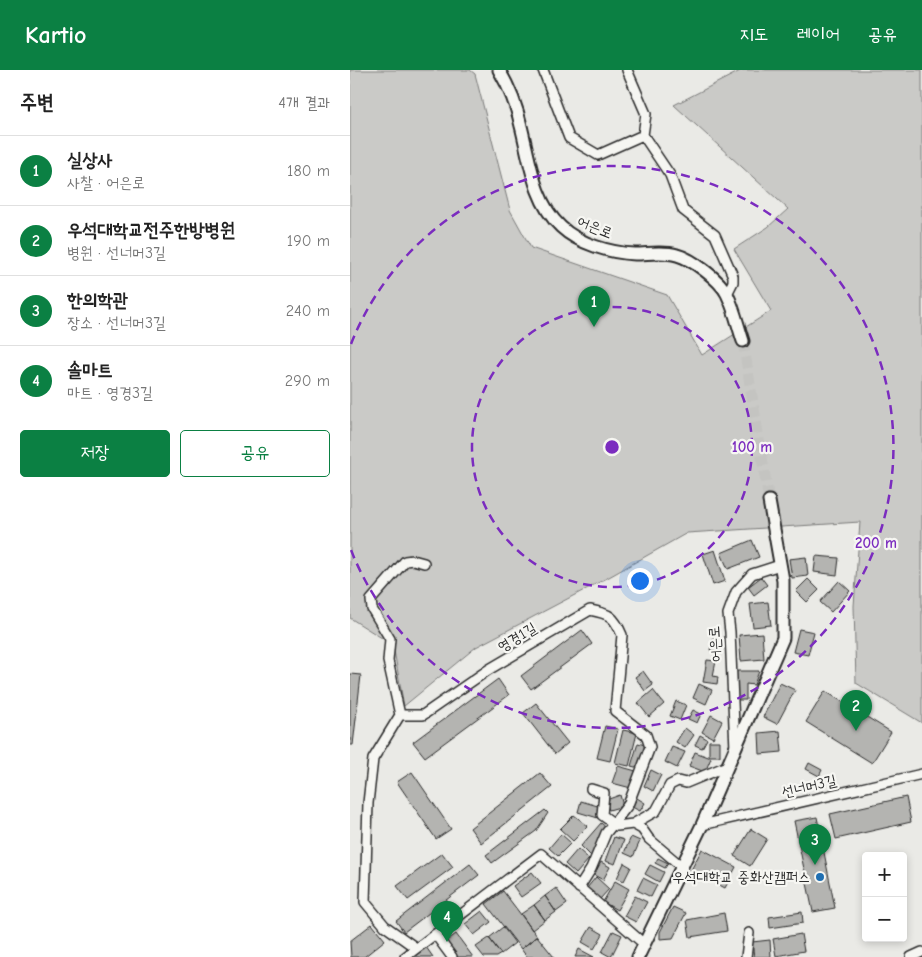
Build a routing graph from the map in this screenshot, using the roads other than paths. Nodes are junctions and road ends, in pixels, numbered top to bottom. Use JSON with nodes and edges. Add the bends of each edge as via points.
{"nodes":[{"id":1,"x":499,"y":70,"type":"edge"},
{"id":2,"x":543,"y":70,"type":"edge"},
{"id":3,"x":628,"y":70,"type":"edge"},
{"id":4,"x":643,"y":135,"type":"junction"},
{"id":5,"x":727,"y":294,"type":"junction"},
{"id":6,"x":742,"y":341,"type":"tunnel mouth"},
{"id":7,"x":769,"y":501,"type":"tunnel mouth"},
{"id":8,"x":424,"y":563,"type":"dead end"},
{"id":9,"x":780,"y":564,"type":"junction"},
{"id":10,"x":400,"y":715,"type":"junction"},
{"id":11,"x":735,"y":749,"type":"junction"},
{"id":12,"x":727,"y":766,"type":"junction"},
{"id":13,"x":922,"y":774,"type":"edge"},
{"id":14,"x":591,"y":789,"type":"dead end"},
{"id":15,"x":614,"y":824,"type":"junction"},
{"id":16,"x":633,"y":824,"type":"junction"},
{"id":17,"x":702,"y":824,"type":"junction"},
{"id":18,"x":681,"y":866,"type":"junction"},
{"id":19,"x":579,"y":888,"type":"junction"},
{"id":20,"x":749,"y":933,"type":"dead end"},
{"id":21,"x":435,"y":934,"type":"junction"},
{"id":22,"x":644,"y":944,"type":"junction"},
{"id":23,"x":416,"y":948,"type":"junction"},
{"id":24,"x":922,"y":952,"type":"edge"},
{"id":25,"x":404,"y":957,"type":"edge"},
{"id":26,"x":452,"y":957,"type":"edge"},
{"id":27,"x":638,"y":957,"type":"edge"},
{"id":28,"x":746,"y":957,"type":"edge"},
{"id":29,"x":911,"y":957,"type":"edge"}],
"edges":[{"from":1,"to":5,"type":"street","name":"어은로","via":[[521,125],[543,202],[563,229],[584,242],[605,249],[635,254],[676,254],[704,270]]},
{"from":2,"to":4,"type":"street","via":[[570,138],[598,154]]},
{"from":3,"to":4,"type":"street","via":[[646,114]]},
{"from":4,"to":5,"type":"street","via":[[670,175],[683,210],[715,235],[733,276]]},
{"from":5,"to":6,"type":"street","name":"어은로"},
{"from":7,"to":9,"type":"street","name":"어은로"},
{"from":8,"to":10,"type":"street","via":[[405,561],[371,600],[372,610],[390,638],[388,661]]},
{"from":9,"to":11,"type":"street","name":"어은로","via":[[783,638]]},
{"from":9,"to":11,"type":"street","name":"어은로","via":[[752,574],[736,592],[728,614]]},
{"from":10,"to":15,"type":"street","name":"영경1길","via":[[423,715],[488,670],[590,610],[608,614],[618,624],[622,635],[615,710],[646,734],[650,746],[628,805]]},
{"from":10,"to":23,"type":"street","via":[[373,759],[368,803],[365,902],[385,926]]},
{"from":11,"to":12,"type":"street","name":"어은로"},
{"from":12,"to":16,"type":"street","via":[[686,783],[678,781],[670,786],[656,811]]},
{"from":12,"to":17,"type":"street","name":"어은로"},
{"from":13,"to":17,"type":"street","name":"선너머3길"},
{"from":14,"to":15,"type":"street","via":[[604,793],[602,815]]},
{"from":15,"to":16,"type":"street"},
{"from":15,"to":19,"type":"street","name":"영경1길","via":[[606,833]]},
{"from":16,"to":18,"type":"street"},
{"from":17,"to":18,"type":"street","name":"어은로"},
{"from":18,"to":22,"type":"street","name":"어은로"},
{"from":19,"to":21,"type":"street","via":[[541,854]]},
{"from":19,"to":22,"type":"street"},
{"from":20,"to":28,"type":"street"},
{"from":21,"to":23,"type":"street"},
{"from":21,"to":26,"type":"street"},
{"from":22,"to":27,"type":"street","name":"어은로"},
{"from":23,"to":25,"type":"street"},
{"from":24,"to":29,"type":"street"}]}
